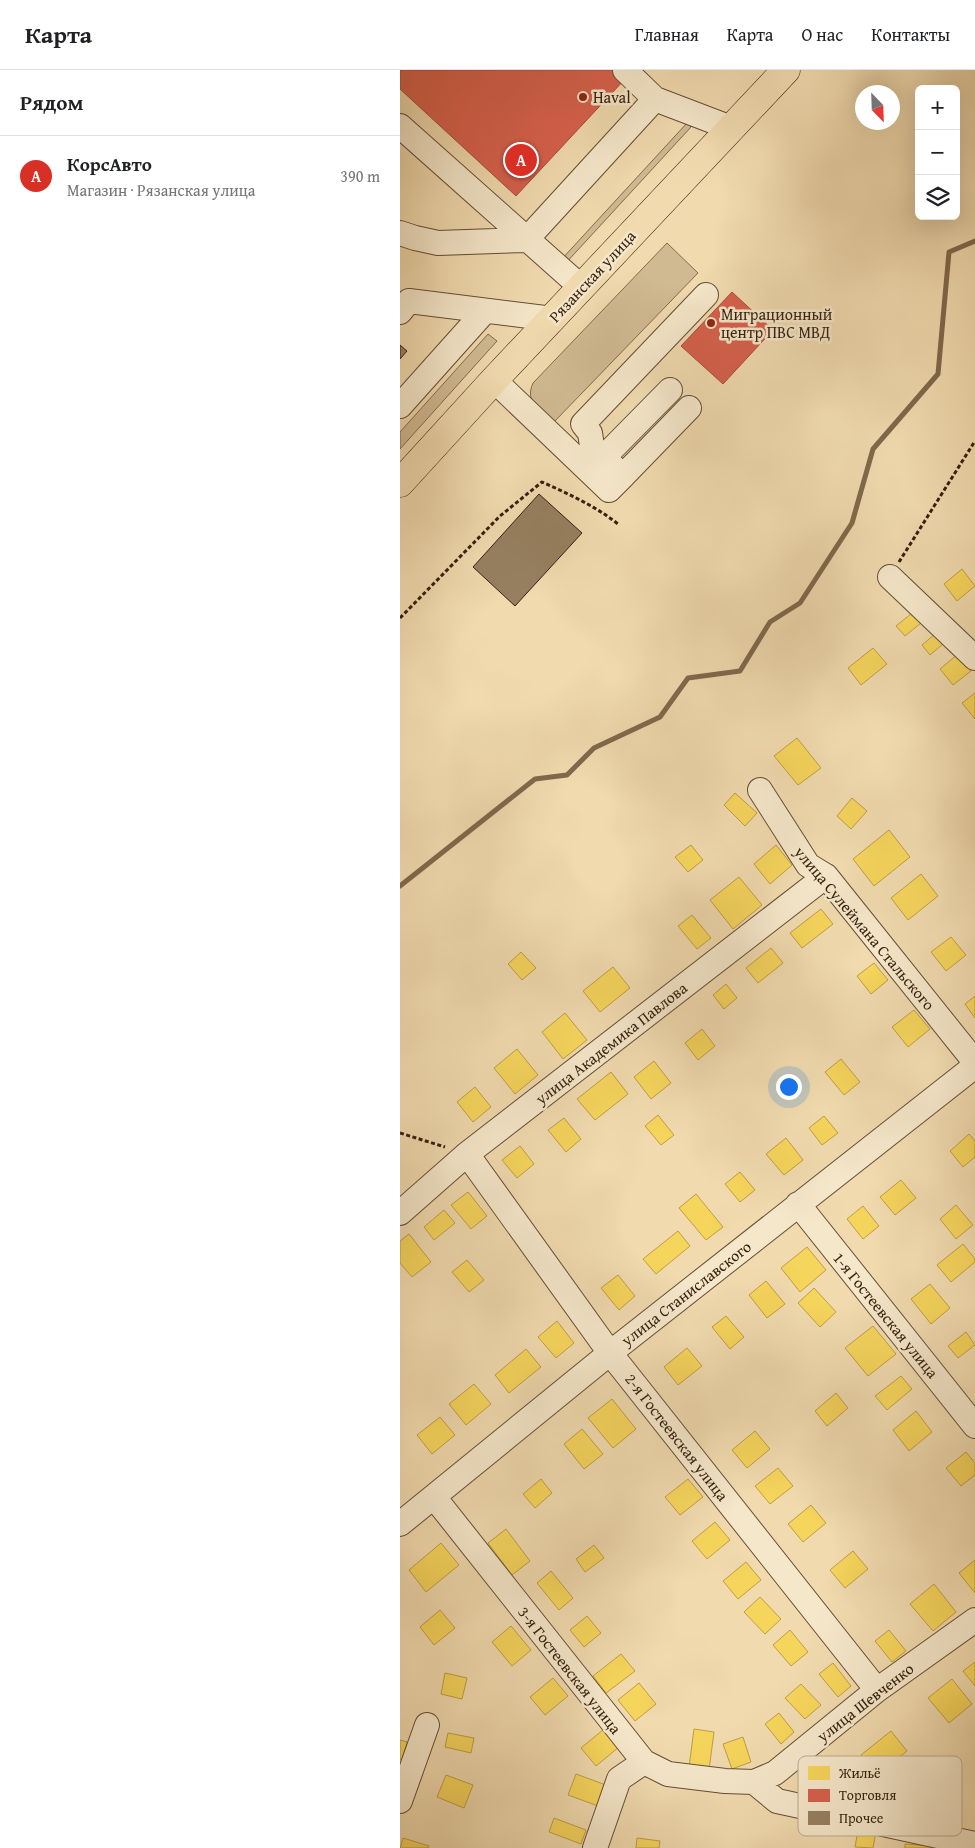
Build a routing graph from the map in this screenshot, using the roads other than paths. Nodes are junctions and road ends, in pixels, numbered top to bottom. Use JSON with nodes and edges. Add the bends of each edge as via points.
{"nodes":[{"id":1,"x":625,"y":70,"type":"edge"},
{"id":2,"x":786,"y":70,"type":"edge"},
{"id":3,"x":655,"y":99,"type":"junction"},
{"id":4,"x":400,"y":126,"type":"edge"},
{"id":5,"x":732,"y":128,"type":"junction"},
{"id":6,"x":400,"y":233,"type":"edge"},
{"id":7,"x":526,"y":240,"type":"junction"},
{"id":8,"x":581,"y":287,"type":"junction"},
{"id":9,"x":706,"y":295,"type":"dead end"},
{"id":10,"x":485,"y":311,"type":"junction"},
{"id":11,"x":400,"y":312,"type":"edge"},
{"id":12,"x":552,"y":319,"type":"junction"},
{"id":13,"x":494,"y":380,"type":"junction"},
{"id":14,"x":670,"y":390,"type":"dead end"},
{"id":15,"x":400,"y":406,"type":"edge"},
{"id":16,"x":689,"y":408,"type":"dead end"},
{"id":17,"x":604,"y":457,"type":"junction"},
{"id":18,"x":623,"y":476,"type":"junction"},
{"id":19,"x":400,"y":483,"type":"edge"},
{"id":20,"x":890,"y":577,"type":"road end"},
{"id":21,"x":975,"y":658,"type":"edge"},
{"id":22,"x":760,"y":790,"type":"dead end"},
{"id":23,"x":826,"y":876,"type":"junction"},
{"id":24,"x":975,"y":1064,"type":"edge"},
{"id":25,"x":467,"y":1154,"type":"junction"},
{"id":26,"x":798,"y":1204,"type":"junction"},
{"id":27,"x":400,"y":1214,"type":"edge"},
{"id":28,"x":610,"y":1353,"type":"junction"},
{"id":29,"x":975,"y":1426,"type":"edge"},
{"id":30,"x":434,"y":1496,"type":"junction"},
{"id":31,"x":400,"y":1524,"type":"edge"},
{"id":32,"x":975,"y":1620,"type":"edge"},
{"id":33,"x":877,"y":1690,"type":"junction"},
{"id":34,"x":428,"y":1725,"type":"dead end"},
{"id":35,"x":644,"y":1762,"type":"junction"},
{"id":36,"x":754,"y":1782,"type":"junction"},
{"id":37,"x":400,"y":1801,"type":"edge"},
{"id":38,"x":798,"y":1806,"type":"edge"},
{"id":39,"x":938,"y":1836,"type":"edge"},
{"id":40,"x":975,"y":1844,"type":"edge"},
{"id":41,"x":595,"y":1848,"type":"edge"}],
"edges":[{"from":1,"to":3,"type":"street"},
{"from":2,"to":5,"type":"main road","name":"Рязанская улица"},
{"from":3,"to":5,"type":"street"},
{"from":3,"to":7,"type":"street"},
{"from":4,"to":7,"type":"street"},
{"from":5,"to":8,"type":"main road","name":"Рязанская улица"},
{"from":6,"to":7,"type":"street","via":[[438,243]]},
{"from":7,"to":8,"type":"street"},
{"from":8,"to":12,"type":"main road","name":"Рязанская улица"},
{"from":9,"to":17,"type":"street","via":[[583,424],[590,433],[592,446]]},
{"from":10,"to":11,"type":"street","via":[[409,301]]},
{"from":10,"to":12,"type":"street"},
{"from":10,"to":15,"type":"street"},
{"from":12,"to":13,"type":"main road","name":"Рязанская улица"},
{"from":13,"to":18,"type":"street","via":[[605,489],[611,489]]},
{"from":13,"to":19,"type":"main road","name":"Рязанская улица"},
{"from":14,"to":17,"type":"street"},
{"from":16,"to":18,"type":"street"},
{"from":17,"to":18,"type":"street"},
{"from":20,"to":21,"type":"street"},
{"from":22,"to":23,"type":"street","name":"улица Сулеймана Стальского","via":[[808,865]]},
{"from":23,"to":24,"type":"street","name":"улица Сулеймана Стальского"},
{"from":23,"to":25,"type":"street","name":"улица Академика Павлова"},
{"from":24,"to":26,"type":"street","name":"улица Станиславского"},
{"from":25,"to":27,"type":"street","name":"улица Академика Павлова"},
{"from":25,"to":28,"type":"street","name":"2-я Гостеевская улица"},
{"from":26,"to":28,"type":"street","name":"улица Станиславского"},
{"from":26,"to":29,"type":"street","name":"1-я Гостеевская улица"},
{"from":28,"to":30,"type":"street","name":"улица Станиславского"},
{"from":28,"to":33,"type":"street","name":"2-я Гостеевская улица"},
{"from":30,"to":31,"type":"street","name":"улица Станиславского"},
{"from":30,"to":35,"type":"street","name":"3-я Гостеевская улица"},
{"from":32,"to":33,"type":"street","name":"улица Шевченко"},
{"from":33,"to":36,"type":"street","name":"улица Шевченко","via":[[775,1773]]},
{"from":34,"to":37,"type":"street"},
{"from":35,"to":36,"type":"street","via":[[668,1774]]},
{"from":35,"to":41,"type":"street","via":[[619,1779]]},
{"from":36,"to":38,"type":"street","via":[[777,1801]]},
{"from":39,"to":40,"type":"street"}]}
